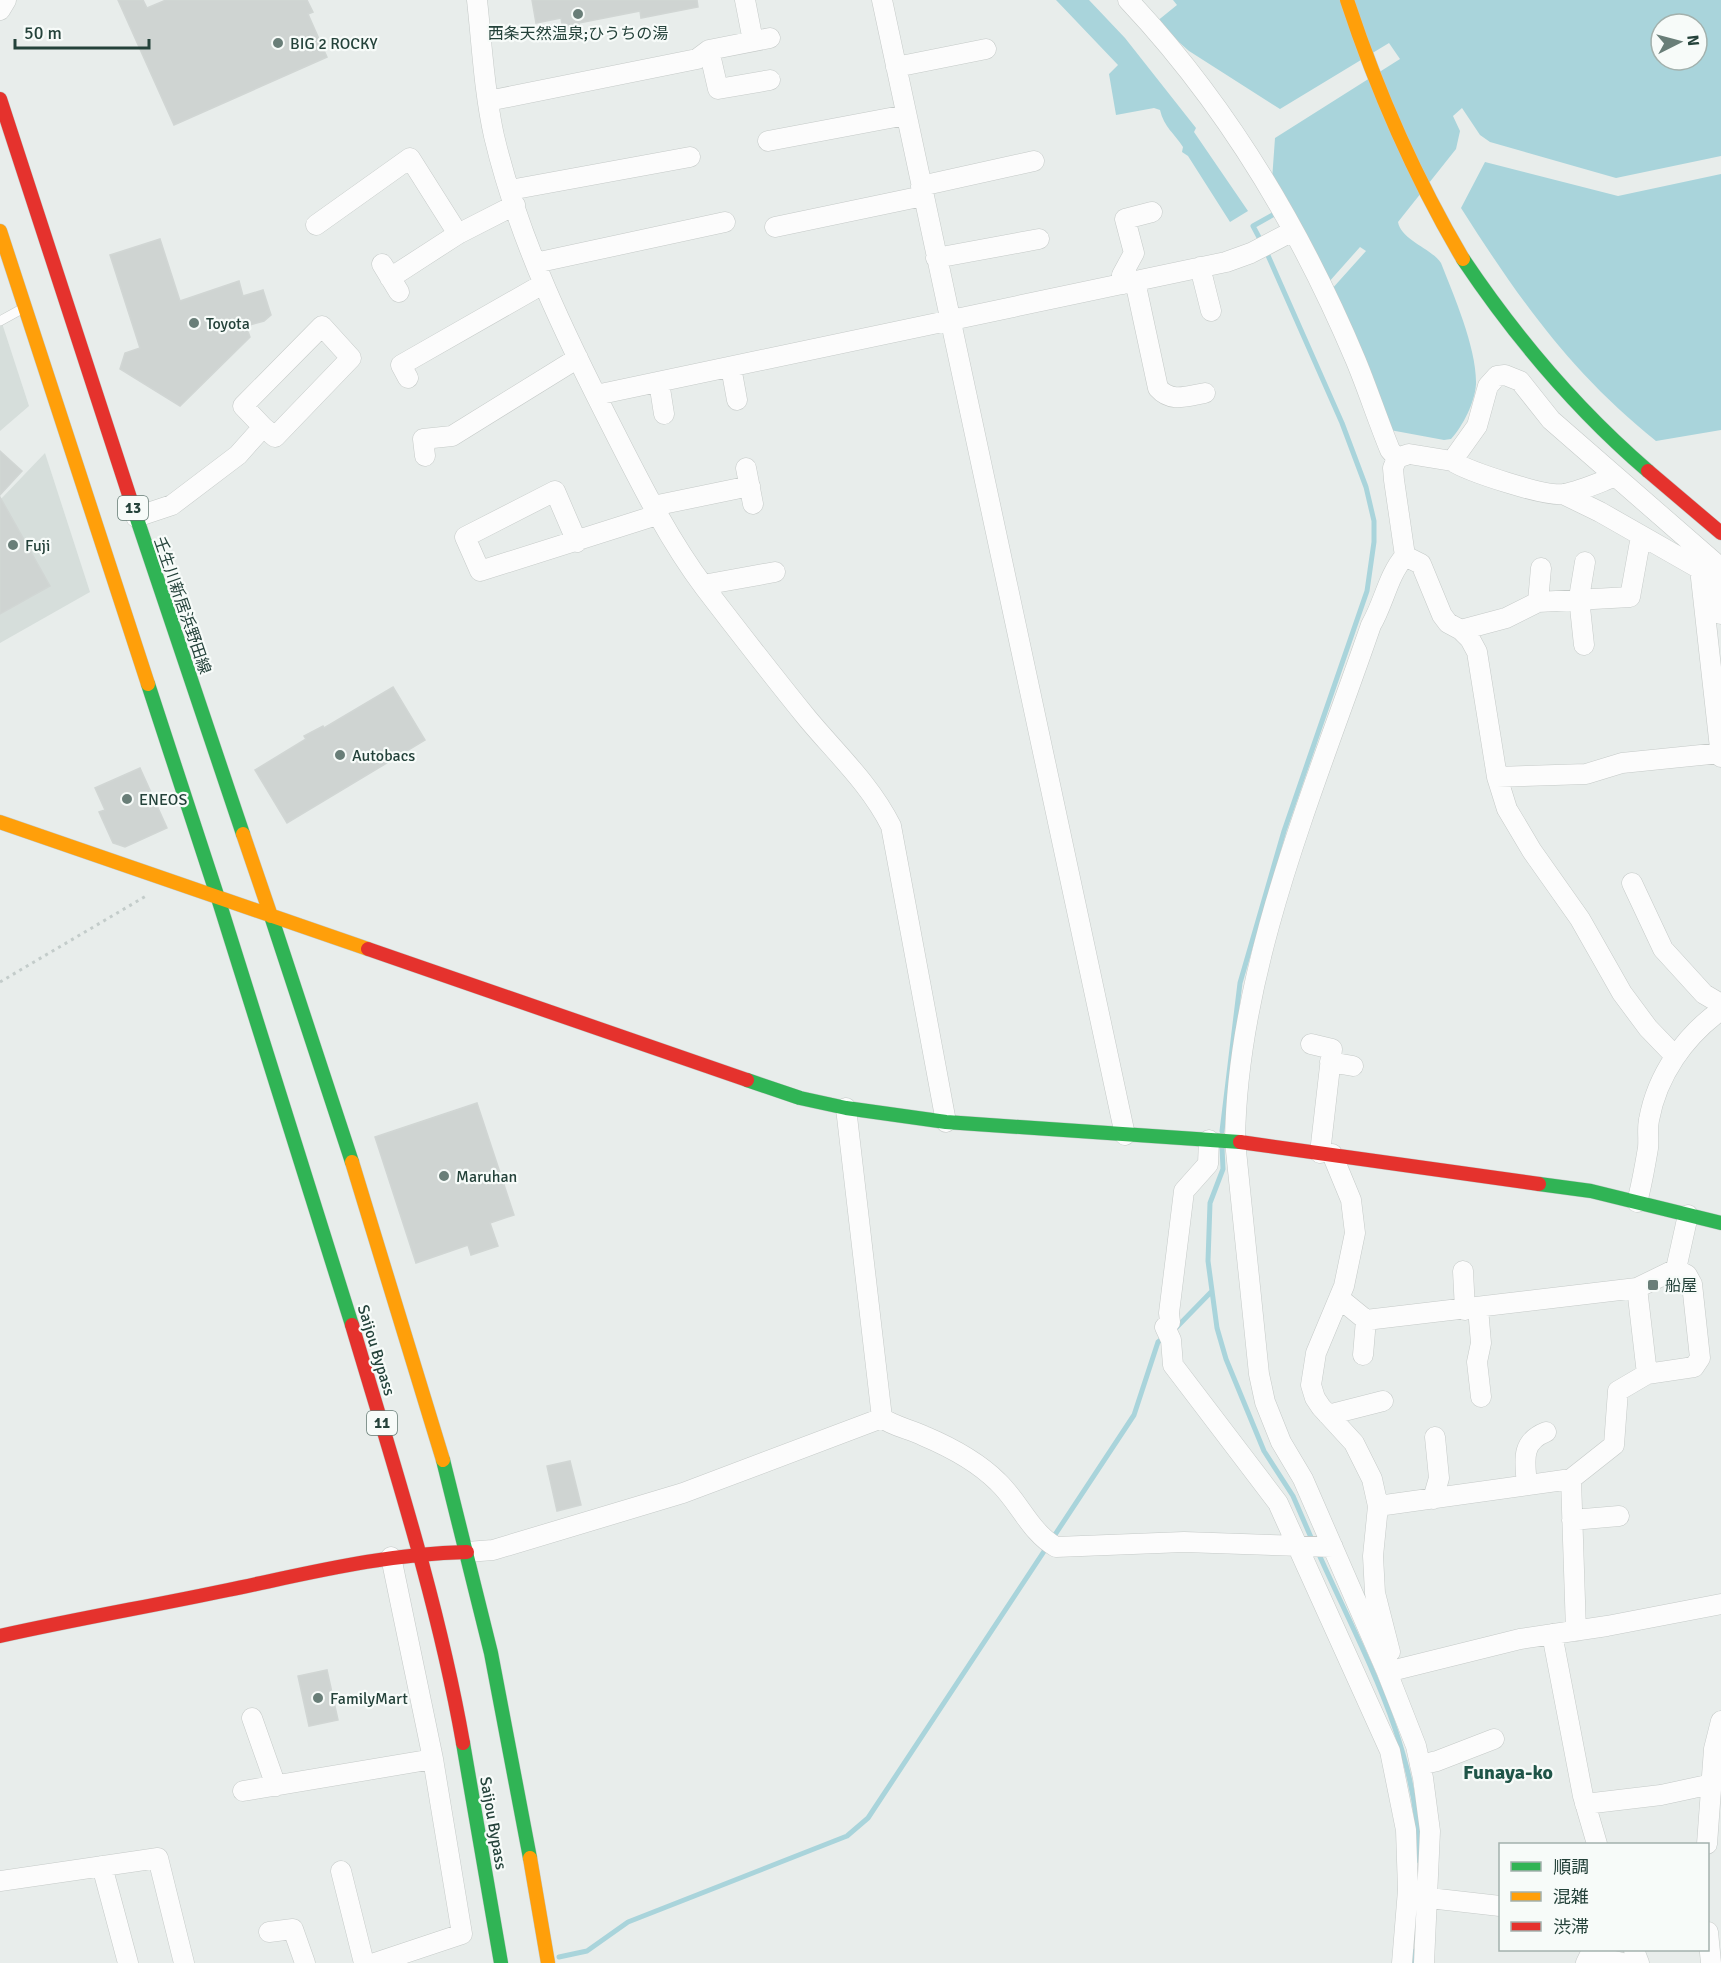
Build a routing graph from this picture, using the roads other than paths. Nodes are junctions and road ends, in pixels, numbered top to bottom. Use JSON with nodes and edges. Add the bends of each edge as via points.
{"nodes":[{"id":1,"x":6,"y":0,"type":"edge"},
{"id":2,"x":477,"y":0,"type":"edge"},
{"id":3,"x":745,"y":0,"type":"edge"},
{"id":4,"x":882,"y":0,"type":"edge"},
{"id":5,"x":1128,"y":0,"type":"edge"},
{"id":6,"x":1347,"y":0,"type":"edge"},
{"id":7,"x":0,"y":10,"type":"edge"},
{"id":8,"x":709,"y":50,"type":"junction"},
{"id":9,"x":986,"y":50,"type":"dead end"},
{"id":10,"x":896,"y":67,"type":"junction"},
{"id":11,"x":770,"y":80,"type":"dead end"},
{"id":12,"x":0,"y":99,"type":"edge"},
{"id":13,"x":488,"y":101,"type":"junction"},
{"id":14,"x":906,"y":115,"type":"junction"},
{"id":15,"x":768,"y":141,"type":"dead end"},
{"id":16,"x":690,"y":157,"type":"dead end"},
{"id":17,"x":1034,"y":161,"type":"dead end"},
{"id":18,"x":922,"y":191,"type":"junction"},
{"id":19,"x":513,"y":197,"type":"junction"},
{"id":20,"x":1152,"y":212,"type":"dead end"},
{"id":21,"x":725,"y":222,"type":"dead end"},
{"id":22,"x":316,"y":225,"type":"dead end"},
{"id":23,"x":774,"y":227,"type":"dead end"},
{"id":24,"x":0,"y":231,"type":"edge"},
{"id":25,"x":1293,"y":231,"type":"junction"},
{"id":26,"x":458,"y":234,"type":"junction"},
{"id":27,"x":1039,"y":239,"type":"dead end"},
{"id":28,"x":936,"y":258,"type":"junction"},
{"id":29,"x":535,"y":262,"type":"junction"},
{"id":30,"x":1200,"y":267,"type":"junction"},
{"id":31,"x":390,"y":278,"type":"dead end"},
{"id":32,"x":1129,"y":283,"type":"junction"},
{"id":33,"x":543,"y":284,"type":"junction"},
{"id":34,"x":25,"y":307,"type":"junction"},
{"id":35,"x":1211,"y":311,"type":"dead end"},
{"id":36,"x":0,"y":321,"type":"edge"},
{"id":37,"x":950,"y":321,"type":"junction"},
{"id":38,"x":578,"y":358,"type":"junction"},
{"id":39,"x":731,"y":367,"type":"junction"},
{"id":40,"x":408,"y":378,"type":"dead end"},
{"id":41,"x":659,"y":382,"type":"junction"},
{"id":42,"x":1205,"y":393,"type":"dead end"},
{"id":43,"x":596,"y":395,"type":"junction"},
{"id":44,"x":737,"y":400,"type":"dead end"},
{"id":45,"x":664,"y":414,"type":"dead end"},
{"id":46,"x":263,"y":427,"type":"junction"},
{"id":47,"x":425,"y":456,"type":"dead end"},
{"id":48,"x":1396,"y":458,"type":"junction"},
{"id":49,"x":1452,"y":461,"type":"junction"},
{"id":50,"x":1614,"y":477,"type":"junction"},
{"id":51,"x":750,"y":486,"type":"dead end"},
{"id":52,"x":1563,"y":495,"type":"junction"},
{"id":53,"x":655,"y":511,"type":"junction"},
{"id":54,"x":136,"y":517,"type":"junction"},
{"id":55,"x":1721,"y":532,"type":"edge"},
{"id":56,"x":1641,"y":536,"type":"junction"},
{"id":57,"x":577,"y":542,"type":"junction"},
{"id":58,"x":1405,"y":556,"type":"junction"},
{"id":59,"x":1585,"y":562,"type":"dead end"},
{"id":60,"x":1541,"y":568,"type":"dead end"},
{"id":61,"x":775,"y":572,"type":"dead end"},
{"id":62,"x":703,"y":585,"type":"junction"},
{"id":63,"x":1579,"y":598,"type":"junction"},
{"id":64,"x":1538,"y":602,"type":"junction"},
{"id":65,"x":1721,"y":614,"type":"edge"},
{"id":66,"x":1461,"y":630,"type":"junction"},
{"id":67,"x":1584,"y":645,"type":"dead end"},
{"id":68,"x":1721,"y":755,"type":"edge"},
{"id":69,"x":1497,"y":777,"type":"junction"},
{"id":70,"x":0,"y":822,"type":"edge"},
{"id":71,"x":1632,"y":883,"type":"dead end"},
{"id":72,"x":217,"y":895,"type":"junction"},
{"id":73,"x":271,"y":916,"type":"junction"},
{"id":74,"x":1721,"y":1004,"type":"edge"},
{"id":75,"x":1721,"y":1010,"type":"edge"},
{"id":76,"x":1311,"y":1044,"type":"dead end"},
{"id":77,"x":1675,"y":1056,"type":"junction"},
{"id":78,"x":1330,"y":1062,"type":"junction"},
{"id":79,"x":1353,"y":1066,"type":"dead end"},
{"id":80,"x":846,"y":1108,"type":"junction"},
{"id":81,"x":946,"y":1122,"type":"junction"},
{"id":82,"x":1125,"y":1135,"type":"junction"},
{"id":83,"x":1211,"y":1140,"type":"junction"},
{"id":84,"x":1233,"y":1141,"type":"junction"},
{"id":85,"x":1326,"y":1154,"type":"junction"},
{"id":86,"x":1637,"y":1202,"type":"junction"},
{"id":87,"x":1688,"y":1215,"type":"junction"},
{"id":88,"x":1721,"y":1223,"type":"edge"},
{"id":89,"x":1676,"y":1269,"type":"junction"},
{"id":90,"x":1463,"y":1271,"type":"dead end"},
{"id":91,"x":1637,"y":1288,"type":"junction"},
{"id":92,"x":1339,"y":1298,"type":"junction"},
{"id":93,"x":1472,"y":1309,"type":"junction"},
{"id":94,"x":1366,"y":1320,"type":"junction"},
{"id":95,"x":1363,"y":1355,"type":"dead end"},
{"id":96,"x":1647,"y":1374,"type":"junction"},
{"id":97,"x":1481,"y":1397,"type":"dead end"},
{"id":98,"x":1383,"y":1401,"type":"dead end"},
{"id":99,"x":1328,"y":1415,"type":"junction"},
{"id":100,"x":882,"y":1418,"type":"junction"},
{"id":101,"x":1546,"y":1432,"type":"dead end"},
{"id":102,"x":1435,"y":1437,"type":"dead end"},
{"id":103,"x":1571,"y":1479,"type":"junction"},
{"id":104,"x":1527,"y":1485,"type":"junction"},
{"id":105,"x":1433,"y":1499,"type":"junction"},
{"id":106,"x":1378,"y":1506,"type":"junction"},
{"id":107,"x":1619,"y":1516,"type":"dead end"},
{"id":108,"x":1572,"y":1520,"type":"junction"},
{"id":109,"x":1304,"y":1547,"type":"junction"},
{"id":110,"x":1330,"y":1547,"type":"junction"},
{"id":111,"x":467,"y":1552,"type":"junction"},
{"id":112,"x":420,"y":1553,"type":"junction"},
{"id":113,"x":392,"y":1557,"type":"junction"},
{"id":114,"x":1721,"y":1604,"type":"edge"},
{"id":115,"x":1576,"y":1631,"type":"junction"},
{"id":116,"x":1552,"y":1634,"type":"junction"},
{"id":117,"x":0,"y":1636,"type":"edge"},
{"id":118,"x":1392,"y":1671,"type":"junction"},
{"id":119,"x":252,"y":1718,"type":"dead end"},
{"id":120,"x":1721,"y":1721,"type":"edge"},
{"id":121,"x":1494,"y":1739,"type":"dead end"},
{"id":122,"x":433,"y":1759,"type":"junction"},
{"id":123,"x":1420,"y":1765,"type":"junction"},
{"id":124,"x":1712,"y":1784,"type":"junction"},
{"id":125,"x":276,"y":1786,"type":"junction"},
{"id":126,"x":243,"y":1791,"type":"dead end"},
{"id":127,"x":1586,"y":1804,"type":"junction"},
{"id":128,"x":1596,"y":1843,"type":"edge"},
{"id":129,"x":1707,"y":1843,"type":"edge"},
{"id":130,"x":102,"y":1866,"type":"junction"},
{"id":131,"x":341,"y":1871,"type":"dead end"},
{"id":132,"x":0,"y":1881,"type":"edge"},
{"id":133,"x":1429,"y":1898,"type":"junction"},
{"id":134,"x":1499,"y":1906,"type":"edge"},
{"id":135,"x":269,"y":1932,"type":"dead end"},
{"id":136,"x":1588,"y":1956,"type":"edge"},
{"id":137,"x":128,"y":1963,"type":"edge"},
{"id":138,"x":184,"y":1963,"type":"edge"},
{"id":139,"x":305,"y":1963,"type":"edge"},
{"id":140,"x":364,"y":1963,"type":"edge"},
{"id":141,"x":375,"y":1963,"type":"edge"},
{"id":142,"x":501,"y":1963,"type":"edge"},
{"id":143,"x":548,"y":1963,"type":"edge"},
{"id":144,"x":1402,"y":1963,"type":"edge"},
{"id":145,"x":1424,"y":1963,"type":"edge"},
{"id":146,"x":1622,"y":1963,"type":"edge"}],
"edges":[{"from":1,"to":7,"type":"street"},
{"from":2,"to":13,"type":"street"},
{"from":3,"to":8,"type":"street","via":[[761,39]]},
{"from":4,"to":10,"type":"street"},
{"from":5,"to":25,"type":"street","via":[[1184,65],[1235,136],[1273,192]]},
{"from":6,"to":55,"type":"main road","via":[[1367,68],[1393,129],[1415,177],[1470,269],[1508,323],[1569,396],[1634,459]]},
{"from":8,"to":11,"type":"street","via":[[718,89]]},
{"from":8,"to":13,"type":"street","via":[[697,59]]},
{"from":9,"to":10,"type":"street"},
{"from":10,"to":14,"type":"street"},
{"from":12,"to":54,"type":"main road","name":"壬生川新居浜野田線","number":"13"},
{"from":13,"to":19,"type":"street"},
{"from":14,"to":15,"type":"street"},
{"from":14,"to":18,"type":"street"},
{"from":16,"to":19,"type":"street"},
{"from":17,"to":18,"type":"street"},
{"from":18,"to":23,"type":"street"},
{"from":18,"to":28,"type":"street"},
{"from":19,"to":26,"type":"street"},
{"from":19,"to":29,"type":"street"},
{"from":20,"to":32,"type":"street","via":[[1125,219],[1134,253],[1122,275]]},
{"from":21,"to":29,"type":"street"},
{"from":22,"to":26,"type":"street","via":[[410,158]]},
{"from":24,"to":34,"type":"main road","number":"13"},
{"from":25,"to":30,"type":"street","via":[[1251,253]]},
{"from":25,"to":48,"type":"street","via":[[1357,362]]},
{"from":26,"to":31,"type":"street"},
{"from":27,"to":28,"type":"street"},
{"from":28,"to":37,"type":"street"},
{"from":29,"to":33,"type":"street"},
{"from":30,"to":32,"type":"street"},
{"from":30,"to":35,"type":"street"},
{"from":32,"to":37,"type":"street"},
{"from":32,"to":42,"type":"street","via":[[1158,388],[1165,396],[1174,398]]},
{"from":33,"to":38,"type":"street"},
{"from":33,"to":40,"type":"street","via":[[401,365]]},
{"from":34,"to":36,"type":"lane"},
{"from":34,"to":72,"type":"main road","number":"13"},
{"from":37,"to":39,"type":"street"},
{"from":37,"to":82,"type":"street"},
{"from":38,"to":43,"type":"street"},
{"from":38,"to":47,"type":"street","via":[[452,436],[423,440]]},
{"from":39,"to":41,"type":"street"},
{"from":39,"to":44,"type":"street"},
{"from":41,"to":43,"type":"street"},
{"from":41,"to":45,"type":"street"},
{"from":43,"to":53,"type":"street"},
{"from":46,"to":46,"type":"street","via":[[243,406],[322,326],[351,358],[275,437]]},
{"from":46,"to":54,"type":"street","via":[[238,455],[172,505]]},
{"from":48,"to":49,"type":"street","via":[[1409,454]]},
{"from":48,"to":58,"type":"street","via":[[1394,480]]},
{"from":49,"to":50,"type":"street","via":[[1477,426],[1488,386],[1497,376],[1505,375],[1520,381],[1551,420]]},
{"from":49,"to":52,"type":"street","via":[[1466,470]]},
{"from":50,"to":52,"type":"street"},
{"from":50,"to":65,"type":"street","via":[[1714,562]]},
{"from":51,"to":53,"type":"street"},
{"from":52,"to":56,"type":"street"},
{"from":53,"to":57,"type":"street"},
{"from":53,"to":62,"type":"street"},
{"from":54,"to":73,"type":"main road","name":"壬生川新居浜野田線","number":"13"},
{"from":56,"to":63,"type":"street","via":[[1630,597]]},
{"from":56,"to":68,"type":"street","via":[[1700,569]]},
{"from":57,"to":57,"type":"street","via":[[480,571],[465,537],[555,491]]},
{"from":58,"to":66,"type":"street","via":[[1421,564],[1442,615]]},
{"from":58,"to":84,"type":"street","via":[[1397,565],[1383,606],[1371,625],[1286,873],[1252,993]]},
{"from":59,"to":63,"type":"street"},
{"from":60,"to":64,"type":"street"},
{"from":61,"to":62,"type":"street"},
{"from":62,"to":81,"type":"street","via":[[867,787],[891,826]]},
{"from":63,"to":64,"type":"street"},
{"from":63,"to":67,"type":"street"},
{"from":64,"to":66,"type":"street","via":[[1506,618]]},
{"from":66,"to":69,"type":"street","via":[[1474,645],[1481,666]]},
{"from":68,"to":69,"type":"street","via":[[1622,763],[1586,774]]},
{"from":69,"to":77,"type":"street","via":[[1507,808],[1580,919],[1622,993]]},
{"from":70,"to":72,"type":"main road"},
{"from":71,"to":74,"type":"street","via":[[1663,949],[1704,994]]},
{"from":72,"to":73,"type":"main road"},
{"from":72,"to":112,"type":"main road","name":"Saijou Bypass","number":"11"},
{"from":73,"to":80,"type":"main road","via":[[800,1098]]},
{"from":73,"to":111,"type":"main road","name":"Saijou Bypass","via":[[393,1288]]},
{"from":75,"to":77,"type":"street","via":[[1691,1035]]},
{"from":76,"to":78,"type":"street","via":[[1332,1049]]},
{"from":77,"to":86,"type":"street","via":[[1648,1120],[1648,1145]]},
{"from":78,"to":79,"type":"street"},
{"from":78,"to":85,"type":"street"},
{"from":80,"to":81,"type":"main road"},
{"from":80,"to":100,"type":"street"},
{"from":81,"to":82,"type":"main road"},
{"from":82,"to":83,"type":"main road"},
{"from":83,"to":84,"type":"main road"},
{"from":83,"to":109,"type":"street","via":[[1208,1164],[1184,1191],[1170,1322],[1165,1327],[1171,1340],[1173,1365],[1278,1503]]},
{"from":84,"to":85,"type":"main road"},
{"from":84,"to":110,"type":"street","via":[[1260,1386],[1281,1442],[1303,1479]]},
{"from":85,"to":86,"type":"main road","via":[[1590,1191]]},
{"from":85,"to":92,"type":"street","via":[[1351,1200],[1354,1215],[1351,1260]]},
{"from":86,"to":87,"type":"main road"},
{"from":87,"to":88,"type":"main road"},
{"from":87,"to":89,"type":"street"},
{"from":89,"to":91,"type":"street"},
{"from":89,"to":96,"type":"street","via":[[1688,1275],[1692,1284],[1700,1358],[1694,1367]]},
{"from":90,"to":93,"type":"street"},
{"from":91,"to":93,"type":"street"},
{"from":91,"to":96,"type":"street"},
{"from":92,"to":94,"type":"street"},
{"from":92,"to":99,"type":"street","via":[[1312,1370],[1314,1398]]},
{"from":93,"to":94,"type":"street"},
{"from":93,"to":97,"type":"street","via":[[1481,1343],[1477,1362]]},
{"from":94,"to":95,"type":"street"},
{"from":96,"to":103,"type":"street","via":[[1618,1391],[1614,1445]]},
{"from":98,"to":99,"type":"street"},
{"from":99,"to":106,"type":"street","via":[[1362,1455]]},
{"from":100,"to":109,"type":"street","via":[[949,1447],[976,1465],[998,1482],[1042,1539],[1056,1547],[1184,1542]]},
{"from":100,"to":111,"type":"street","via":[[683,1493],[494,1550]]},
{"from":101,"to":104,"type":"street","via":[[1533,1437],[1528,1446]]},
{"from":102,"to":105,"type":"street","via":[[1439,1478]]},
{"from":103,"to":104,"type":"street"},
{"from":103,"to":108,"type":"street"},
{"from":104,"to":105,"type":"street"},
{"from":105,"to":106,"type":"street"},
{"from":106,"to":118,"type":"street","via":[[1373,1556],[1375,1593]]},
{"from":107,"to":108,"type":"street"},
{"from":108,"to":115,"type":"street"},
{"from":109,"to":110,"type":"street"},
{"from":109,"to":144,"type":"street","via":[[1396,1771],[1408,1862]]},
{"from":110,"to":118,"type":"street"},
{"from":111,"to":112,"type":"main road"},
{"from":111,"to":143,"type":"main road","name":"Saijou Bypass","via":[[514,1772]]},
{"from":112,"to":113,"type":"main road"},
{"from":112,"to":142,"type":"main road","name":"Saijou Bypass","number":"11","via":[[454,1694]]},
{"from":113,"to":117,"type":"main road","via":[[296,1573]]},
{"from":113,"to":122,"type":"street"},
{"from":114,"to":115,"type":"street"},
{"from":115,"to":116,"type":"street"},
{"from":116,"to":118,"type":"street"},
{"from":116,"to":127,"type":"street"},
{"from":118,"to":123,"type":"street"},
{"from":119,"to":125,"type":"street"},
{"from":120,"to":124,"type":"street"},
{"from":121,"to":123,"type":"street"},
{"from":122,"to":125,"type":"street"},
{"from":122,"to":141,"type":"street","via":[[462,1934]]},
{"from":123,"to":133,"type":"street","via":[[1431,1832]]},
{"from":124,"to":127,"type":"street"},
{"from":124,"to":129,"type":"street"},
{"from":125,"to":126,"type":"street"},
{"from":127,"to":128,"type":"street"},
{"from":130,"to":132,"type":"street"},
{"from":130,"to":137,"type":"street"},
{"from":130,"to":138,"type":"street","via":[[158,1858]]},
{"from":131,"to":140,"type":"street"},
{"from":133,"to":134,"type":"street"},
{"from":133,"to":145,"type":"street"},
{"from":135,"to":139,"type":"street","via":[[293,1929]]},
{"from":136,"to":146,"type":"street"}]}
